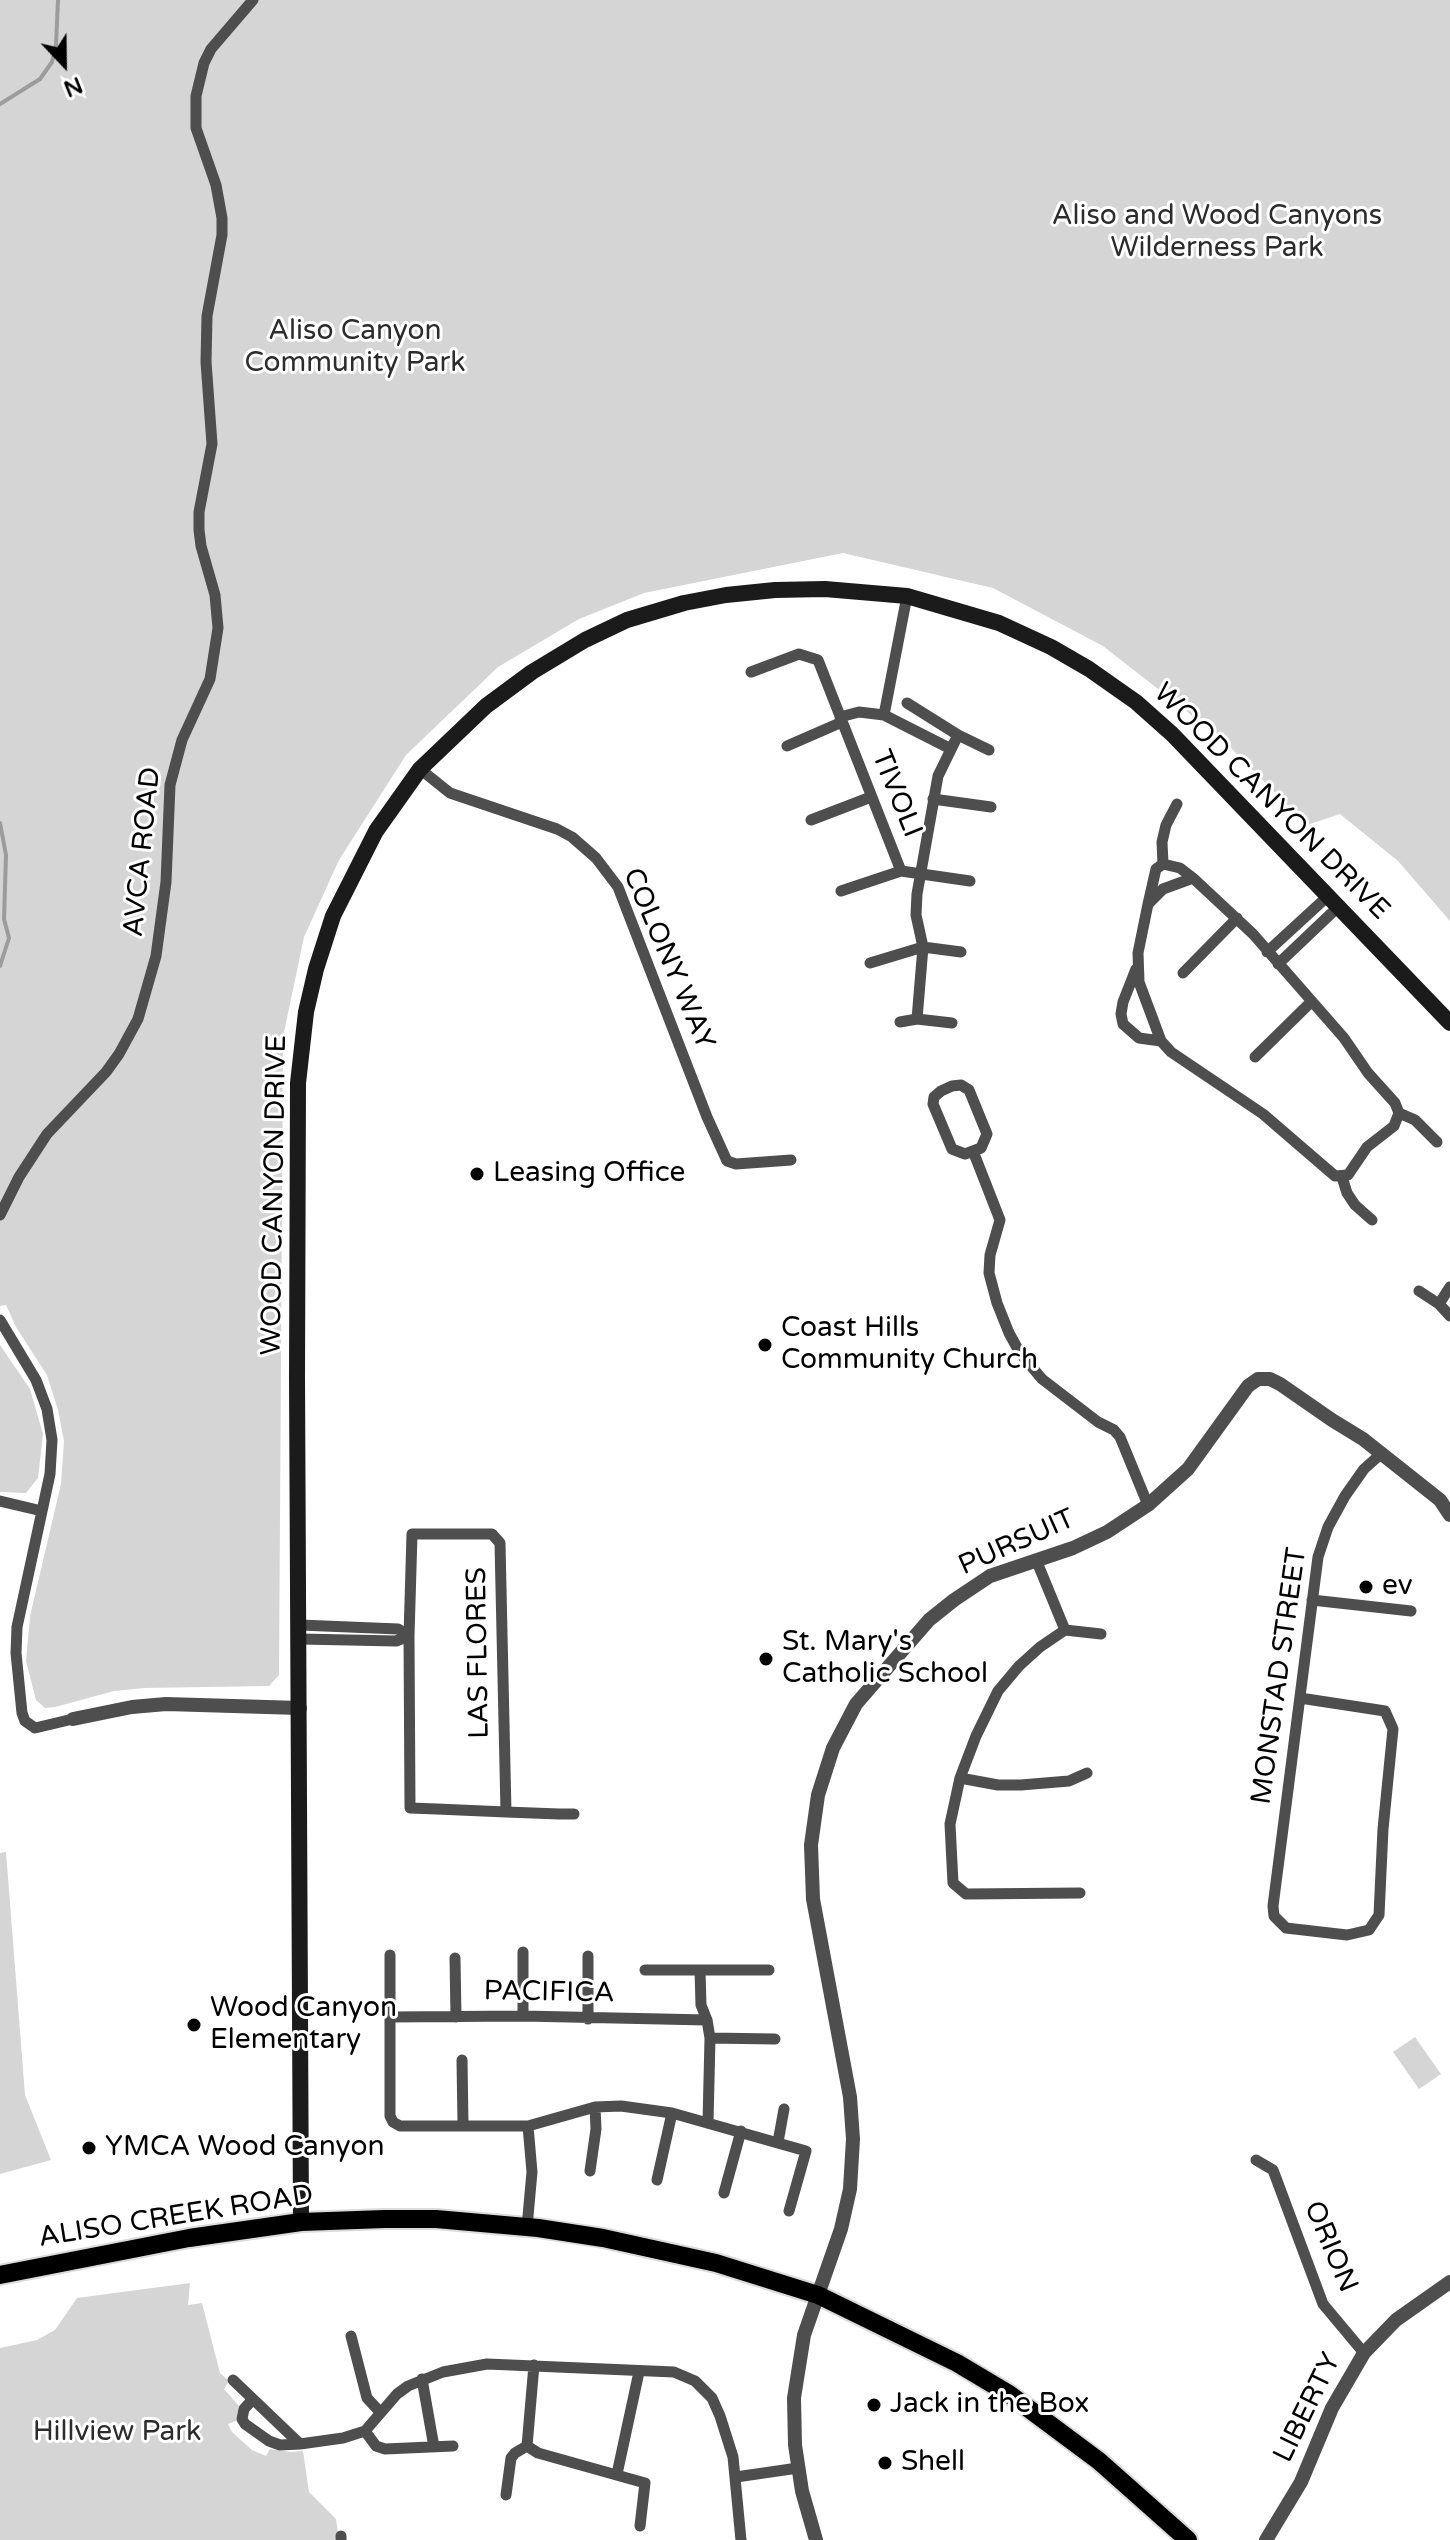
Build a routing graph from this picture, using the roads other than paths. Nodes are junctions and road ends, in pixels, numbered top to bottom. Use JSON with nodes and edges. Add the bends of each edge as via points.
{"nodes":[{"id":1,"x":253,"y":0,"type":"edge"},
{"id":2,"x":907,"y":596,"type":"junction"},
{"id":3,"x":751,"y":672,"type":"dead end"},
{"id":4,"x":907,"y":703,"type":"dead end"},
{"id":5,"x":884,"y":715,"type":"junction"},
{"id":6,"x":841,"y":719,"type":"junction"},
{"id":7,"x":958,"y":735,"type":"junction"},
{"id":8,"x":787,"y":746,"type":"dead end"},
{"id":9,"x":951,"y":749,"type":"junction"},
{"id":10,"x":989,"y":750,"type":"dead end"},
{"id":11,"x":420,"y":769,"type":"junction"},
{"id":12,"x":871,"y":797,"type":"junction"},
{"id":13,"x":933,"y":799,"type":"junction"},
{"id":14,"x":1177,"y":804,"type":"dead end"},
{"id":15,"x":991,"y":807,"type":"dead end"},
{"id":16,"x":811,"y":820,"type":"dead end"},
{"id":17,"x":1163,"y":864,"type":"junction"},
{"id":18,"x":901,"y":871,"type":"junction"},
{"id":19,"x":920,"y":875,"type":"junction"},
{"id":20,"x":1193,"y":878,"type":"junction"},
{"id":21,"x":970,"y":881,"type":"dead end"},
{"id":22,"x":841,"y":891,"type":"dead end"},
{"id":23,"x":1333,"y":902,"type":"junction"},
{"id":24,"x":1148,"y":904,"type":"junction"},
{"id":25,"x":1237,"y":918,"type":"junction"},
{"id":26,"x":923,"y":947,"type":"junction"},
{"id":27,"x":961,"y":952,"type":"dead end"},
{"id":28,"x":1267,"y":952,"type":"junction"},
{"id":29,"x":870,"y":963,"type":"dead end"},
{"id":30,"x":1278,"y":964,"type":"junction"},
{"id":31,"x":1136,"y":968,"type":"junction"},
{"id":32,"x":1183,"y":973,"type":"dead end"},
{"id":33,"x":1311,"y":1002,"type":"junction"},
{"id":34,"x":917,"y":1019,"type":"junction"},
{"id":35,"x":900,"y":1022,"type":"dead end"},
{"id":36,"x":952,"y":1023,"type":"dead end"},
{"id":37,"x":1450,"y":1023,"type":"edge"},
{"id":38,"x":1161,"y":1041,"type":"junction"},
{"id":39,"x":1255,"y":1057,"type":"dead end"},
{"id":40,"x":1399,"y":1113,"type":"junction"},
{"id":41,"x":1437,"y":1142,"type":"dead end"},
{"id":42,"x":973,"y":1151,"type":"junction"},
{"id":43,"x":791,"y":1160,"type":"dead end"},
{"id":44,"x":1342,"y":1177,"type":"junction"},
{"id":45,"x":0,"y":1215,"type":"edge"},
{"id":46,"x":1372,"y":1220,"type":"dead end"},
{"id":47,"x":1450,"y":1287,"type":"edge"},
{"id":48,"x":1419,"y":1291,"type":"dead end"},
{"id":49,"x":1439,"y":1304,"type":"junction"},
{"id":50,"x":1450,"y":1316,"type":"edge"},
{"id":51,"x":0,"y":1320,"type":"edge"},
{"id":52,"x":1382,"y":1453,"type":"junction"},
{"id":53,"x":0,"y":1501,"type":"edge"},
{"id":54,"x":1148,"y":1505,"type":"junction"},
{"id":55,"x":42,"y":1511,"type":"junction"},
{"id":56,"x":1450,"y":1515,"type":"edge"},
{"id":57,"x":1037,"y":1562,"type":"junction"},
{"id":58,"x":1312,"y":1600,"type":"junction"},
{"id":59,"x":1411,"y":1611,"type":"dead end"},
{"id":60,"x":1065,"y":1630,"type":"junction"},
{"id":61,"x":300,"y":1632,"type":"junction"},
{"id":62,"x":1101,"y":1634,"type":"dead end"},
{"id":63,"x":409,"y":1636,"type":"junction"},
{"id":64,"x":1300,"y":1698,"type":"junction"},
{"id":65,"x":300,"y":1708,"type":"junction"},
{"id":66,"x":73,"y":1719,"type":"joint"},
{"id":67,"x":1087,"y":1773,"type":"dead end"},
{"id":68,"x":960,"y":1778,"type":"junction"},
{"id":69,"x":506,"y":1812,"type":"junction"},
{"id":70,"x":574,"y":1814,"type":"dead end"},
{"id":71,"x":1080,"y":1893,"type":"dead end"},
{"id":72,"x":523,"y":1952,"type":"dead end"},
{"id":73,"x":390,"y":1955,"type":"dead end"},
{"id":74,"x":588,"y":1956,"type":"dead end"},
{"id":75,"x":455,"y":1958,"type":"dead end"},
{"id":76,"x":645,"y":1970,"type":"dead end"},
{"id":77,"x":700,"y":1970,"type":"junction"},
{"id":78,"x":769,"y":1970,"type":"dead end"},
{"id":79,"x":523,"y":2016,"type":"junction"},
{"id":80,"x":390,"y":2017,"type":"junction"},
{"id":81,"x":456,"y":2017,"type":"junction"},
{"id":82,"x":588,"y":2019,"type":"junction"},
{"id":83,"x":707,"y":2020,"type":"junction"},
{"id":84,"x":710,"y":2038,"type":"junction"},
{"id":85,"x":775,"y":2039,"type":"dead end"},
{"id":86,"x":462,"y":2060,"type":"dead end"},
{"id":87,"x":595,"y":2107,"type":"junction"},
{"id":88,"x":784,"y":2109,"type":"dead end"},
{"id":89,"x":672,"y":2113,"type":"junction"},
{"id":90,"x":708,"y":2122,"type":"junction"},
{"id":91,"x":463,"y":2124,"type":"junction"},
{"id":92,"x":528,"y":2126,"type":"junction"},
{"id":93,"x":741,"y":2131,"type":"junction"},
{"id":94,"x":778,"y":2142,"type":"junction"},
{"id":95,"x":1256,"y":2160,"type":"dead end"},
{"id":96,"x":590,"y":2171,"type":"dead end"},
{"id":97,"x":657,"y":2180,"type":"dead end"},
{"id":98,"x":724,"y":2193,"type":"dead end"},
{"id":99,"x":789,"y":2211,"type":"dead end"},
{"id":100,"x":301,"y":2222,"type":"junction"},
{"id":101,"x":527,"y":2227,"type":"junction"},
{"id":102,"x":0,"y":2275,"type":"edge"},
{"id":103,"x":1450,"y":2282,"type":"edge"},
{"id":104,"x":818,"y":2295,"type":"junction"},
{"id":105,"x":351,"y":2336,"type":"dead end"},
{"id":106,"x":1364,"y":2353,"type":"junction"},
{"id":107,"x":534,"y":2365,"type":"junction"},
{"id":108,"x":639,"y":2372,"type":"junction"},
{"id":109,"x":422,"y":2379,"type":"junction"},
{"id":110,"x":233,"y":2380,"type":"dead end"},
{"id":111,"x":253,"y":2399,"type":"junction"},
{"id":112,"x":380,"y":2412,"type":"junction"},
{"id":113,"x":365,"y":2431,"type":"junction"},
{"id":114,"x":300,"y":2444,"type":"junction"},
{"id":115,"x":453,"y":2446,"type":"dead end"},
{"id":116,"x":527,"y":2446,"type":"junction"},
{"id":117,"x":434,"y":2447,"type":"junction"},
{"id":118,"x":798,"y":2468,"type":"junction"},
{"id":119,"x":617,"y":2474,"type":"junction"},
{"id":120,"x":736,"y":2477,"type":"junction"},
{"id":121,"x":506,"y":2495,"type":"dead end"},
{"id":122,"x":640,"y":2526,"type":"dead end"},
{"id":123,"x":741,"y":2540,"type":"edge"},
{"id":124,"x":816,"y":2540,"type":"edge"},
{"id":125,"x":1188,"y":2540,"type":"edge"},
{"id":126,"x":1266,"y":2540,"type":"edge"}],
"edges":[{"from":1,"to":45,"type":"street","name":"AVCA ROAD","via":[[211,49],[195,111],[222,218],[207,316],[212,444],[199,512],[201,546],[215,595],[217,637],[210,679],[182,740],[170,785],[156,956],[138,1019],[119,1054],[47,1134]]},
{"from":2,"to":5,"type":"street","name":"TIVOLI"},
{"from":2,"to":11,"type":"main road","name":"WOOD CANYON DRIVE","via":[[775,590],[684,603],[627,620],[532,672],[486,706]]},
{"from":2,"to":23,"type":"main road","name":"WOOD CANYON DRIVE","via":[[999,623],[1038,641],[1136,702]]},
{"from":3,"to":6,"type":"street","name":"TIVOLI","via":[[799,654],[818,660]]},
{"from":4,"to":7,"type":"street"},
{"from":5,"to":6,"type":"street","name":"TIVOLI","via":[[859,712]]},
{"from":5,"to":9,"type":"street","name":"TIVOLI"},
{"from":6,"to":8,"type":"street"},
{"from":6,"to":12,"type":"street","name":"TIVOLI"},
{"from":7,"to":9,"type":"street","name":"TIVOLI"},
{"from":7,"to":10,"type":"street"},
{"from":9,"to":13,"type":"street","name":"TIVOLI"},
{"from":11,"to":43,"type":"street","name":"COLONY WAY","via":[[450,793],[557,829],[596,858],[618,887],[727,1161]]},
{"from":11,"to":61,"type":"main road","name":"WOOD CANYON DRIVE","via":[[354,870],[333,916],[306,1012],[298,1083],[297,1181]]},
{"from":12,"to":16,"type":"street"},
{"from":12,"to":18,"type":"street","name":"TIVOLI"},
{"from":13,"to":15,"type":"street"},
{"from":13,"to":19,"type":"street","name":"TIVOLI"},
{"from":14,"to":17,"type":"street","via":[[1164,833]]},
{"from":17,"to":20,"type":"street"},
{"from":17,"to":24,"type":"street","via":[[1153,877]]},
{"from":18,"to":19,"type":"street","name":"TIVOLI"},
{"from":18,"to":22,"type":"street"},
{"from":19,"to":21,"type":"street"},
{"from":19,"to":26,"type":"street","name":"TIVOLI","via":[[916,915]]},
{"from":20,"to":24,"type":"street","via":[[1163,889]]},
{"from":20,"to":25,"type":"street"},
{"from":23,"to":28,"type":"street"},
{"from":23,"to":30,"type":"street"},
{"from":23,"to":37,"type":"main road","name":"WOOD CANYON DRIVE"},
{"from":24,"to":31,"type":"street"},
{"from":25,"to":28,"type":"street"},
{"from":25,"to":32,"type":"street"},
{"from":26,"to":27,"type":"street"},
{"from":26,"to":29,"type":"street"},
{"from":26,"to":34,"type":"street","name":"TIVOLI"},
{"from":28,"to":30,"type":"street"},
{"from":30,"to":33,"type":"street"},
{"from":31,"to":38,"type":"street"},
{"from":31,"to":38,"type":"street","via":[[1123,1002],[1123,1024],[1139,1038]]},
{"from":33,"to":39,"type":"street"},
{"from":33,"to":40,"type":"street"},
{"from":34,"to":35,"type":"street"},
{"from":34,"to":36,"type":"street"},
{"from":38,"to":44,"type":"street"},
{"from":40,"to":41,"type":"street","via":[[1415,1120]]},
{"from":40,"to":44,"type":"street","via":[[1394,1126],[1377,1137]]},
{"from":42,"to":42,"type":"street","via":[[981,1148],[987,1134],[969,1090],[952,1086],[934,1097],[933,1104],[952,1149]]},
{"from":42,"to":54,"type":"street","via":[[1000,1220],[989,1273],[1009,1333],[1042,1379],[1120,1437]]},
{"from":44,"to":46,"type":"street","via":[[1355,1205]]},
{"from":47,"to":49,"type":"street"},
{"from":48,"to":49,"type":"street"},
{"from":49,"to":50,"type":"street"},
{"from":51,"to":55,"type":"street","via":[[36,1380],[49,1417],[52,1456]]},
{"from":52,"to":54,"type":"street","name":"PURSUIT","via":[[1280,1384],[1258,1379],[1188,1469]]},
{"from":52,"to":56,"type":"street","name":"PURSUIT","via":[[1440,1500]]},
{"from":52,"to":58,"type":"street","name":"MONSTAD STREET","via":[[1364,1469],[1328,1527]]},
{"from":53,"to":55,"type":"street"},
{"from":54,"to":57,"type":"street","name":"PURSUIT","via":[[1107,1532]]},
{"from":55,"to":66,"type":"street","via":[[17,1627],[22,1713],[35,1728]]},
{"from":57,"to":60,"type":"street"},
{"from":57,"to":104,"type":"street","name":"PURSUIT","via":[[990,1576],[929,1620],[856,1704],[833,1748],[818,1795],[811,1845],[813,1899],[853,2139],[850,2189]]},
{"from":58,"to":59,"type":"street"},
{"from":58,"to":64,"type":"street","name":"MONSTAD STREET"},
{"from":60,"to":62,"type":"street"},
{"from":60,"to":68,"type":"street","via":[[1019,1666],[998,1691]]},
{"from":61,"to":63,"type":"street","via":[[396,1641]]},
{"from":61,"to":65,"type":"main road","name":"WOOD CANYON DRIVE"},
{"from":63,"to":69,"type":"street","name":"LAS FLORES","via":[[410,1808]]},
{"from":63,"to":69,"type":"street","name":"LAS FLORES","via":[[412,1534],[492,1534],[500,1543]]},
{"from":64,"to":64,"type":"street","name":"MONSTAD STREET","via":[[1385,1711],[1393,1729],[1381,1904],[1369,1930],[1347,1935],[1286,1928],[1274,1916]]},
{"from":65,"to":66,"type":"street","via":[[166,1704]]},
{"from":65,"to":100,"type":"main road","name":"WOOD CANYON DRIVE"},
{"from":67,"to":68,"type":"street","via":[[1069,1781],[1021,1785]]},
{"from":68,"to":71,"type":"street","via":[[950,1824],[953,1883],[966,1894]]},
{"from":69,"to":70,"type":"street","name":"LAS FLORES"},
{"from":72,"to":79,"type":"street"},
{"from":73,"to":80,"type":"street"},
{"from":74,"to":82,"type":"street"},
{"from":75,"to":81,"type":"street"},
{"from":76,"to":77,"type":"street"},
{"from":77,"to":78,"type":"street"},
{"from":77,"to":83,"type":"street"},
{"from":79,"to":81,"type":"street","name":"PACIFICA"},
{"from":79,"to":82,"type":"street","name":"PACIFICA"},
{"from":80,"to":81,"type":"street","name":"PACIFICA"},
{"from":80,"to":91,"type":"street","via":[[393,2122]]},
{"from":82,"to":83,"type":"street","name":"PACIFICA"},
{"from":83,"to":84,"type":"street"},
{"from":84,"to":85,"type":"street"},
{"from":84,"to":90,"type":"street"},
{"from":86,"to":91,"type":"street"},
{"from":87,"to":89,"type":"street","via":[[647,2107]]},
{"from":87,"to":92,"type":"street"},
{"from":87,"to":96,"type":"street"},
{"from":88,"to":94,"type":"street"},
{"from":89,"to":90,"type":"street"},
{"from":89,"to":97,"type":"street"},
{"from":90,"to":93,"type":"street"},
{"from":91,"to":92,"type":"street"},
{"from":92,"to":101,"type":"street","via":[[532,2162]]},
{"from":93,"to":94,"type":"street"},
{"from":93,"to":98,"type":"street"},
{"from":94,"to":99,"type":"street","via":[[806,2151]]},
{"from":95,"to":106,"type":"street","name":"ORION","via":[[1273,2170],[1323,2304]]},
{"from":100,"to":101,"type":"main road","name":"ALISO CREEK ROAD","via":[[436,2219]]},
{"from":100,"to":102,"type":"main road","name":"ALISO CREEK ROAD"},
{"from":101,"to":104,"type":"main road","name":"ALISO CREEK ROAD","via":[[716,2263]]},
{"from":103,"to":106,"type":"street","name":"LIBERTY","via":[[1396,2320]]},
{"from":104,"to":118,"type":"street","name":"PURSUIT","via":[[796,2374]]},
{"from":104,"to":125,"type":"main road","name":"ALISO CREEK ROAD","via":[[1009,2394],[1099,2461]]},
{"from":105,"to":112,"type":"street","via":[[367,2398]]},
{"from":106,"to":126,"type":"street","name":"LIBERTY","via":[[1332,2408],[1301,2482]]},
{"from":107,"to":108,"type":"street"},
{"from":107,"to":109,"type":"street","via":[[487,2364]]},
{"from":107,"to":116,"type":"street"},
{"from":108,"to":119,"type":"street"},
{"from":108,"to":120,"type":"street","via":[[674,2372],[695,2381],[712,2398]]},
{"from":109,"to":112,"type":"street"},
{"from":109,"to":117,"type":"street"},
{"from":110,"to":111,"type":"street"},
{"from":111,"to":114,"type":"street"},
{"from":111,"to":114,"type":"street","via":[[244,2409],[245,2424],[269,2441]]},
{"from":112,"to":113,"type":"street"},
{"from":113,"to":114,"type":"street"},
{"from":113,"to":117,"type":"street","via":[[385,2449]]},
{"from":115,"to":117,"type":"street"},
{"from":116,"to":119,"type":"street"},
{"from":116,"to":121,"type":"street","via":[[511,2458]]},
{"from":118,"to":120,"type":"street"},
{"from":118,"to":124,"type":"street","name":"PURSUIT"},
{"from":119,"to":122,"type":"street","via":[[645,2483]]},
{"from":120,"to":123,"type":"street"}]}
